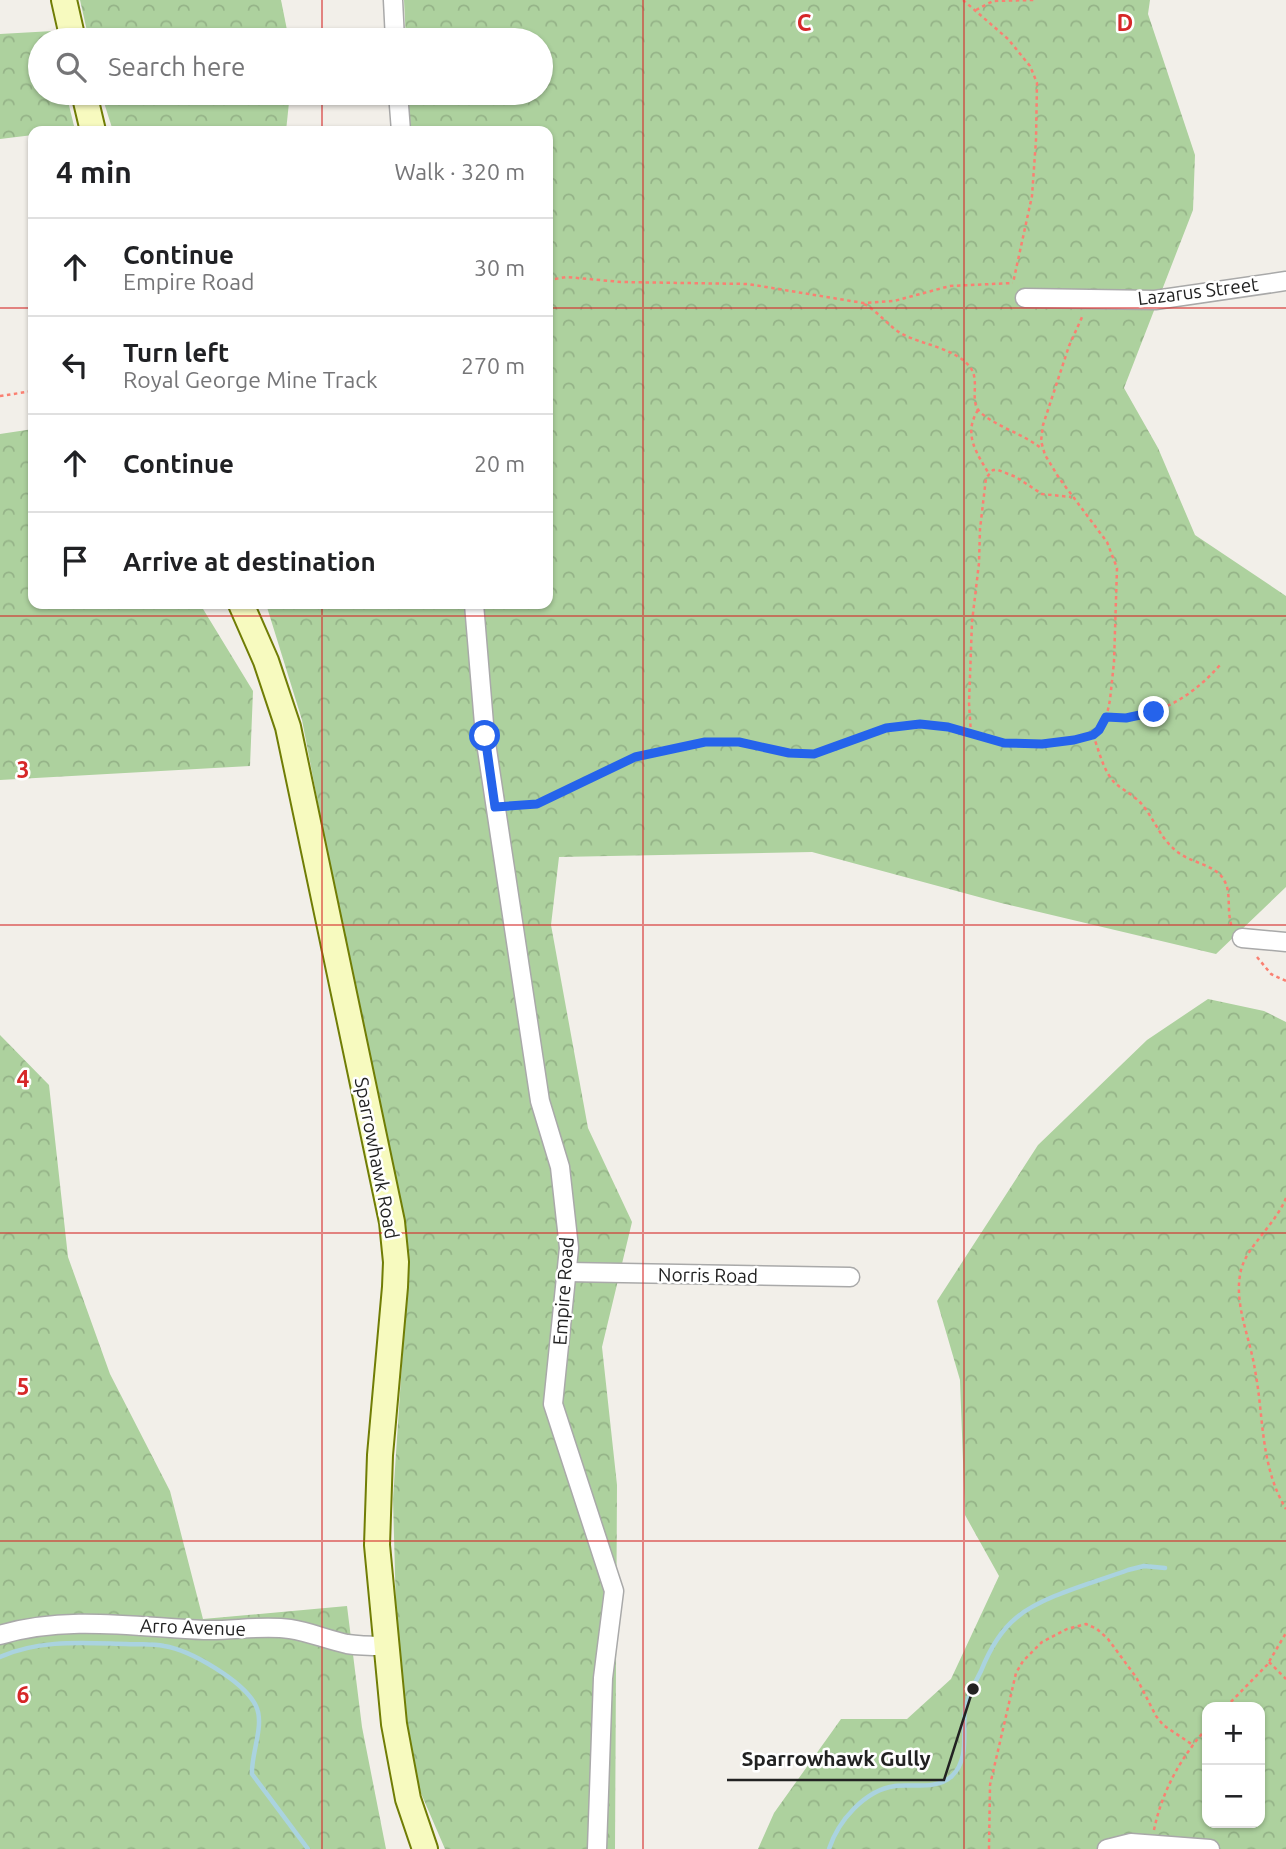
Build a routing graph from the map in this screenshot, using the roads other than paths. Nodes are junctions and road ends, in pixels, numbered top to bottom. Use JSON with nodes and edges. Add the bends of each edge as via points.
{"nodes":[{"id":1,"x":64,"y":0,"type":"edge"},
{"id":2,"x":393,"y":0,"type":"edge"},
{"id":3,"x":70,"y":28,"type":"edge"},
{"id":4,"x":394,"y":28,"type":"edge"},
{"id":5,"x":87,"y":105,"type":"edge"},
{"id":6,"x":399,"y":105,"type":"edge"},
{"id":7,"x":92,"y":126,"type":"edge"},
{"id":8,"x":401,"y":126,"type":"edge"},
{"id":9,"x":1286,"y":281,"type":"edge"},
{"id":10,"x":1019,"y":290,"type":"road end"},
{"id":11,"x":244,"y":609,"type":"edge"},
{"id":12,"x":474,"y":609,"type":"edge"},
{"id":13,"x":1248,"y":938,"type":"road end"},
{"id":14,"x":1286,"y":942,"type":"edge"},
{"id":15,"x":567,"y":1272,"type":"junction"},
{"id":16,"x":850,"y":1277,"type":"dead end"},
{"id":17,"x":0,"y":1635,"type":"edge"},
{"id":18,"x":385,"y":1646,"type":"junction"},
{"id":19,"x":425,"y":1849,"type":"edge"},
{"id":20,"x":597,"y":1849,"type":"edge"},
{"id":21,"x":1107,"y":1849,"type":"edge"},
{"id":22,"x":1210,"y":1849,"type":"edge"}],
"edges":[{"from":1,"to":3,"type":"street"},
{"from":2,"to":4,"type":"street"},
{"from":5,"to":7,"type":"street"},
{"from":6,"to":8,"type":"street"},
{"from":9,"to":10,"type":"street","name":"Lazarus Street","via":[[1155,300],[1089,300]]},
{"from":11,"to":18,"type":"street","name":"Sparrowhawk Road","via":[[288,727],[392,1222],[395,1287],[377,1520]]},
{"from":12,"to":15,"type":"street","name":"Empire Road","via":[[485,736],[540,1101],[560,1167],[569,1248]]},
{"from":13,"to":14,"type":"street"},
{"from":15,"to":16,"type":"street","name":"Norris Road"},
{"from":15,"to":20,"type":"street","name":"Empire Road","via":[[553,1404],[614,1591],[603,1678]]},
{"from":17,"to":18,"type":"street","name":"Arro Avenue","via":[[58,1625],[277,1628],[350,1644]]},
{"from":18,"to":19,"type":"street","name":"Sparrowhawk Road","via":[[402,1772]]},
{"from":21,"to":22,"type":"street","via":[[1131,1843]]}]}
